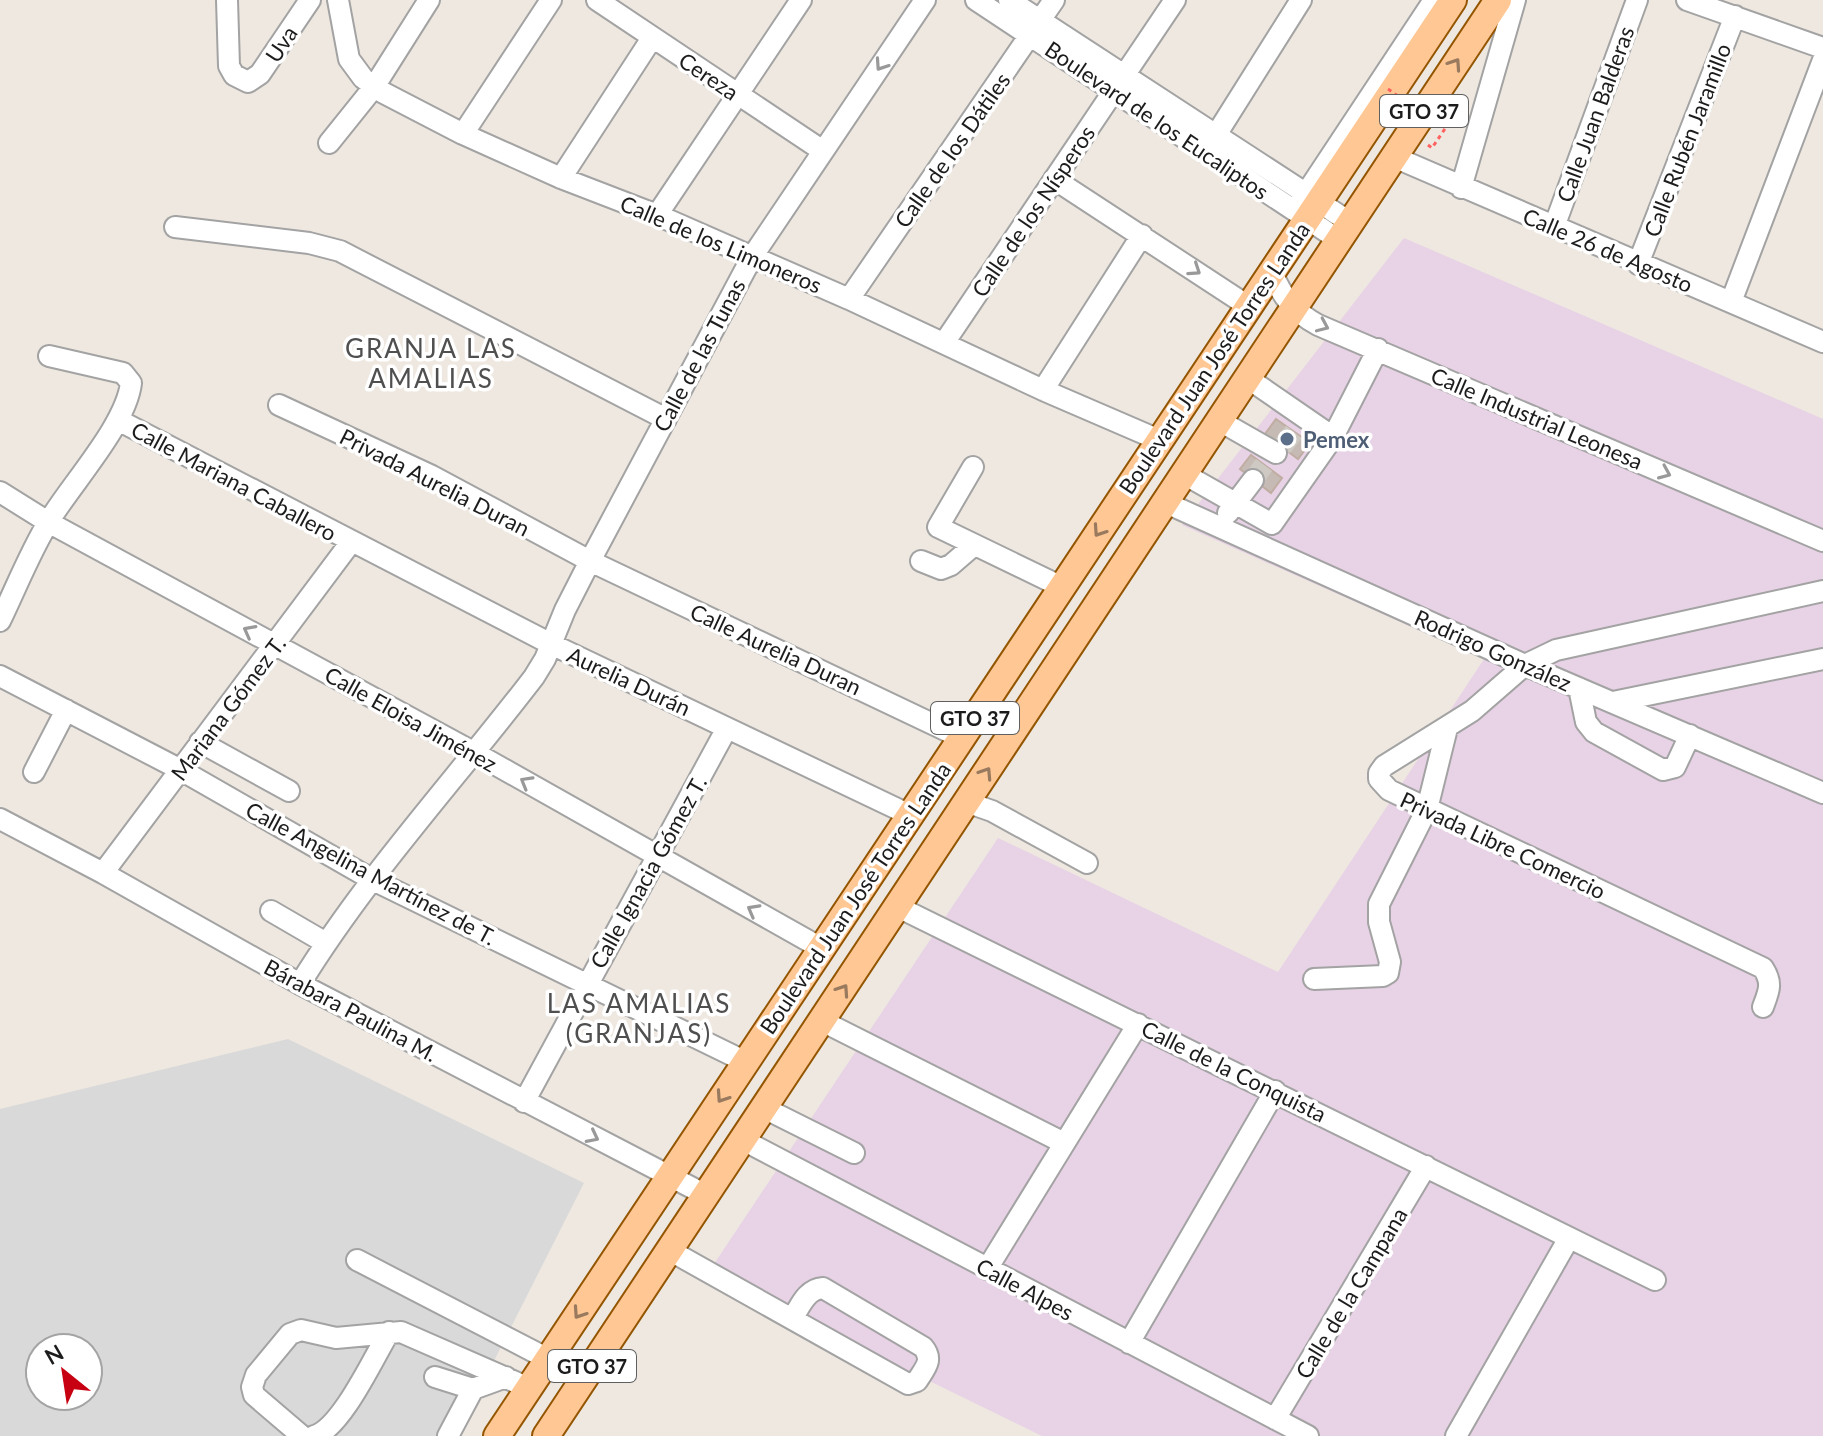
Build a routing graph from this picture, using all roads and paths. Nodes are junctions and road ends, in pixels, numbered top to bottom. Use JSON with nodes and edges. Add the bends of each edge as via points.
{"nodes":[{"id":1,"x":227,"y":0,"type":"edge"},
{"id":2,"x":310,"y":0,"type":"edge"},
{"id":3,"x":338,"y":0,"type":"edge"},
{"id":4,"x":429,"y":0,"type":"edge"},
{"id":5,"x":551,"y":0,"type":"edge"},
{"id":6,"x":597,"y":0,"type":"edge"},
{"id":7,"x":801,"y":0,"type":"edge"},
{"id":8,"x":925,"y":0,"type":"edge"},
{"id":9,"x":976,"y":0,"type":"edge"},
{"id":10,"x":1009,"y":0,"type":"edge"},
{"id":11,"x":1054,"y":0,"type":"edge"},
{"id":12,"x":1175,"y":0,"type":"edge"},
{"id":13,"x":1301,"y":0,"type":"edge"},
{"id":14,"x":1434,"y":0,"type":"edge"},
{"id":15,"x":1453,"y":0,"type":"edge"},
{"id":16,"x":1498,"y":0,"type":"edge"},
{"id":17,"x":1515,"y":0,"type":"edge"},
{"id":18,"x":1637,"y":0,"type":"edge"},
{"id":19,"x":1687,"y":0,"type":"edge"},
{"id":20,"x":1735,"y":16,"type":"junction"},
{"id":21,"x":1035,"y":28,"type":"junction"},
{"id":22,"x":652,"y":38,"type":"junction"},
{"id":23,"x":1823,"y":48,"type":"edge"},
{"id":24,"x":1823,"y":60,"type":"edge"},
{"id":25,"x":1119,"y":83,"type":"junction"},
{"id":26,"x":374,"y":87,"type":"junction"},
{"id":27,"x":1388,"y":89,"type":"dead end"},
{"id":28,"x":735,"y":94,"type":"junction"},
{"id":29,"x":1459,"y":108,"type":"dead end"},
{"id":30,"x":1444,"y":128,"type":"junction"},
{"id":31,"x":463,"y":134,"type":"junction"},
{"id":32,"x":1216,"y":135,"type":"junction"},
{"id":33,"x":329,"y":143,"type":"dead end"},
{"id":34,"x":1432,"y":148,"type":"dead end"},
{"id":35,"x":823,"y":151,"type":"junction"},
{"id":36,"x":1394,"y":157,"type":"junction"},
{"id":37,"x":561,"y":178,"type":"junction"},
{"id":38,"x":1054,"y":179,"type":"junction"},
{"id":39,"x":1461,"y":188,"type":"junction"},
{"id":40,"x":1306,"y":207,"type":"junction"},
{"id":41,"x":657,"y":215,"type":"junction"},
{"id":42,"x":175,"y":227,"type":"dead end"},
{"id":43,"x":1554,"y":227,"type":"junction"},
{"id":44,"x":1345,"y":231,"type":"junction"},
{"id":45,"x":1142,"y":235,"type":"junction"},
{"id":46,"x":752,"y":257,"type":"junction"},
{"id":47,"x":1638,"y":264,"type":"junction"},
{"id":48,"x":1272,"y":272,"type":"junction"},
{"id":49,"x":849,"y":299,"type":"junction"},
{"id":50,"x":1731,"y":302,"type":"junction"},
{"id":51,"x":1248,"y":306,"type":"junction"},
{"id":52,"x":1293,"y":308,"type":"junction"},
{"id":53,"x":1823,"y":342,"type":"edge"},
{"id":54,"x":944,"y":343,"type":"junction"},
{"id":55,"x":1378,"y":349,"type":"junction"},
{"id":56,"x":49,"y":356,"type":"dead end"},
{"id":57,"x":1246,"y":377,"type":"junction"},
{"id":58,"x":1043,"y":390,"type":"junction"},
{"id":59,"x":279,"y":405,"type":"dead end"},
{"id":60,"x":666,"y":419,"type":"junction"},
{"id":61,"x":118,"y":420,"type":"junction"},
{"id":62,"x":1218,"y":420,"type":"junction"},
{"id":63,"x":1333,"y":437,"type":"junction"},
{"id":64,"x":1159,"y":440,"type":"junction"},
{"id":65,"x":1279,"y":449,"type":"junction"},
{"id":66,"x":973,"y":467,"type":"dead end"},
{"id":67,"x":1184,"y":474,"type":"junction"},
{"id":68,"x":0,"y":492,"type":"edge"},
{"id":69,"x":1164,"y":502,"type":"junction"},
{"id":70,"x":1236,"y":503,"type":"junction"},
{"id":71,"x":48,"y":522,"type":"junction"},
{"id":72,"x":1272,"y":524,"type":"junction"},
{"id":73,"x":1218,"y":526,"type":"junction"},
{"id":74,"x":1823,"y":541,"type":"edge"},
{"id":75,"x":351,"y":542,"type":"junction"},
{"id":76,"x":973,"y":546,"type":"junction"},
{"id":77,"x":1274,"y":551,"type":"junction"},
{"id":78,"x":590,"y":561,"type":"junction"},
{"id":79,"x":921,"y":561,"type":"dead end"},
{"id":80,"x":1062,"y":587,"type":"junction"},
{"id":81,"x":1823,"y":591,"type":"edge"},
{"id":82,"x":0,"y":621,"type":"edge"},
{"id":83,"x":551,"y":644,"type":"junction"},
{"id":84,"x":276,"y":646,"type":"junction"},
{"id":85,"x":1823,"y":659,"type":"edge"},
{"id":86,"x":1525,"y":665,"type":"junction"},
{"id":87,"x":0,"y":676,"type":"edge"},
{"id":88,"x":1579,"y":688,"type":"junction"},
{"id":89,"x":1613,"y":702,"type":"junction"},
{"id":90,"x":66,"y":710,"type":"junction"},
{"id":91,"x":727,"y":728,"type":"junction"},
{"id":92,"x":1447,"y":728,"type":"junction"},
{"id":93,"x":1690,"y":735,"type":"junction"},
{"id":94,"x":962,"y":738,"type":"junction"},
{"id":95,"x":200,"y":742,"type":"junction"},
{"id":96,"x":475,"y":753,"type":"junction"},
{"id":97,"x":181,"y":770,"type":"junction"},
{"id":98,"x":34,"y":772,"type":"dead end"},
{"id":99,"x":289,"y":791,"type":"dead end"},
{"id":100,"x":1823,"y":793,"type":"edge"},
{"id":101,"x":966,"y":802,"type":"junction"},
{"id":102,"x":1427,"y":809,"type":"junction"},
{"id":103,"x":910,"y":815,"type":"junction"},
{"id":104,"x":0,"y":819,"type":"edge"},
{"id":105,"x":656,"y":856,"type":"junction"},
{"id":106,"x":1087,"y":863,"type":"dead end"},
{"id":107,"x":103,"y":873,"type":"junction"},
{"id":108,"x":373,"y":880,"type":"junction"},
{"id":109,"x":898,"y":907,"type":"junction"},
{"id":110,"x":271,"y":911,"type":"dead end"},
{"id":111,"x":326,"y":943,"type":"junction"},
{"id":112,"x":821,"y":948,"type":"junction"},
{"id":113,"x":1314,"y":979,"type":"dead end"},
{"id":114,"x":300,"y":984,"type":"junction"},
{"id":115,"x":586,"y":984,"type":"junction"},
{"id":116,"x":1763,"y":1007,"type":"dead end"},
{"id":117,"x":822,"y":1021,"type":"junction"},
{"id":118,"x":1138,"y":1024,"type":"junction"},
{"id":119,"x":746,"y":1062,"type":"junction"},
{"id":120,"x":1275,"y":1091,"type":"junction"},
{"id":121,"x":524,"y":1102,"type":"junction"},
{"id":122,"x":764,"y":1108,"type":"junction"},
{"id":123,"x":743,"y":1140,"type":"junction"},
{"id":124,"x":1064,"y":1143,"type":"junction"},
{"id":125,"x":854,"y":1153,"type":"dead end"},
{"id":126,"x":1426,"y":1166,"type":"junction"},
{"id":127,"x":670,"y":1176,"type":"junction"},
{"id":128,"x":706,"y":1195,"type":"junction"},
{"id":129,"x":1569,"y":1238,"type":"junction"},
{"id":130,"x":669,"y":1250,"type":"junction"},
{"id":131,"x":357,"y":1260,"type":"dead end"},
{"id":132,"x":987,"y":1269,"type":"junction"},
{"id":133,"x":1655,"y":1280,"type":"dead end"},
{"id":134,"x":792,"y":1319,"type":"junction"},
{"id":135,"x":389,"y":1332,"type":"junction"},
{"id":136,"x":1129,"y":1343,"type":"junction"},
{"id":137,"x":548,"y":1359,"type":"junction"},
{"id":138,"x":435,"y":1377,"type":"dead end"},
{"id":139,"x":517,"y":1383,"type":"junction"},
{"id":140,"x":473,"y":1389,"type":"junction"},
{"id":141,"x":1275,"y":1419,"type":"junction"},
{"id":142,"x":302,"y":1436,"type":"edge"},
{"id":143,"x":314,"y":1436,"type":"edge"},
{"id":144,"x":448,"y":1436,"type":"edge"},
{"id":145,"x":497,"y":1436,"type":"edge"},
{"id":146,"x":546,"y":1436,"type":"edge"},
{"id":147,"x":1308,"y":1436,"type":"edge"},
{"id":148,"x":1456,"y":1436,"type":"edge"}],
"edges":[{"from":1,"to":2,"type":"street","name":"Uva","via":[[229,66],[248,82],[260,74]]},
{"from":3,"to":26,"type":"street","name":"Calle de los Limoneros","via":[[349,59]]},
{"from":4,"to":26,"type":"street"},
{"from":5,"to":31,"type":"street"},
{"from":6,"to":22,"type":"street","name":"Cereza"},
{"from":7,"to":28,"type":"street"},
{"from":8,"to":35,"type":"street","name":"Calle de las Tunas","one_way":true},
{"from":9,"to":21,"type":"street","name":"Boulevard de los Eucaliptos"},
{"from":10,"to":21,"type":"street","name":"Boulevard de los Eucaliptos"},
{"from":11,"to":21,"type":"street","name":"Calle de los Dátiles"},
{"from":12,"to":25,"type":"street","name":"Calle de los Nísperos"},
{"from":13,"to":32,"type":"street"},
{"from":14,"to":40,"type":"street"},
{"from":15,"to":40,"type":"main road","name":"Boulevard Juan José Torres Landa","number":"GTO 37"},
{"from":36,"to":16,"type":"main road","name":"Boulevard Juan José Torres Landa","number":"GTO 37","one_way":true},
{"from":17,"to":39,"type":"street"},
{"from":18,"to":43,"type":"street","name":"Calle Juan Balderas"},
{"from":19,"to":20,"type":"street"},
{"from":20,"to":23,"type":"street"},
{"from":20,"to":47,"type":"street","name":"Calle Rubén Jaramillo"},
{"from":21,"to":25,"type":"street","name":"Boulevard de los Eucaliptos"},
{"from":21,"to":49,"type":"street","name":"Calle de los Dátiles"},
{"from":22,"to":28,"type":"street","name":"Cereza"},
{"from":22,"to":37,"type":"street"},
{"from":24,"to":50,"type":"street"},
{"from":25,"to":32,"type":"street","name":"Boulevard de los Eucaliptos"},
{"from":25,"to":38,"type":"street","name":"Calle de los Nísperos"},
{"from":25,"to":40,"type":"street","name":"Boulevard de los Eucaliptos"},
{"from":26,"to":31,"type":"street","name":"Calle de los Limoneros"},
{"from":26,"to":33,"type":"street"},
{"from":27,"to":30,"type":"path","bridge":true},
{"from":28,"to":35,"type":"street","name":"Cereza"},
{"from":28,"to":41,"type":"street"},
{"from":29,"to":30,"type":"path"},
{"from":30,"to":34,"type":"path"},
{"from":31,"to":37,"type":"street","name":"Calle de los Limoneros"},
{"from":32,"to":40,"type":"street","name":"Boulevard de los Eucaliptos"},
{"from":35,"to":46,"type":"street","name":"Calle de las Tunas"},
{"from":36,"to":39,"type":"street","name":"Calle 26 de Agosto"},
{"from":36,"to":44,"type":"main road","name":"Boulevard Juan José Torres Landa","number":"GTO 37"},
{"from":37,"to":41,"type":"street","name":"Calle de los Limoneros"},
{"from":38,"to":45,"type":"street"},
{"from":38,"to":54,"type":"street","name":"Calle de los Nísperos"},
{"from":39,"to":43,"type":"street","name":"Calle 26 de Agosto"},
{"from":40,"to":44,"type":"street","name":"Boulevard de los Eucaliptos"},
{"from":40,"to":48,"type":"main road","name":"Boulevard Juan José Torres Landa","number":"GTO 37"},
{"from":41,"to":46,"type":"street","name":"Calle de los Limoneros"},
{"from":42,"to":60,"type":"street","via":[[340,251]]},
{"from":43,"to":47,"type":"street","name":"Calle 26 de Agosto"},
{"from":44,"to":52,"type":"main road","name":"Boulevard Juan José Torres Landa","number":"GTO 37"},
{"from":45,"to":51,"type":"street","one_way":true},
{"from":45,"to":58,"type":"street"},
{"from":46,"to":49,"type":"street","name":"Calle de los Limoneros"},
{"from":46,"to":60,"type":"street","name":"Calle de las Tunas"},
{"from":47,"to":50,"type":"street","name":"Calle 26 de Agosto"},
{"from":48,"to":51,"type":"main road","name":"Boulevard Juan José Torres Landa","number":"GTO 37"},
{"from":48,"to":52,"type":"street","name":"Calle Industrial Leonesa"},
{"from":49,"to":54,"type":"street","name":"Calle de los Limoneros"},
{"from":50,"to":53,"type":"street","name":"Calle 26 de Agosto"},
{"from":51,"to":64,"type":"main road","name":"Boulevard Juan José Torres Landa","number":"GTO 37"},
{"from":52,"to":55,"type":"street","name":"Calle Industrial Leonesa","one_way":true,"via":[[1318,325]]},
{"from":52,"to":57,"type":"main road","name":"Boulevard Juan José Torres Landa","number":"GTO 37"},
{"from":54,"to":58,"type":"street","name":"Calle de los Limoneros"},
{"from":55,"to":63,"type":"street"},
{"from":55,"to":74,"type":"street","name":"Calle Industrial Leonesa","one_way":true},
{"from":56,"to":61,"type":"street","via":[[123,373],[131,383]]},
{"from":57,"to":62,"type":"main road","name":"Boulevard Juan José Torres Landa","number":"GTO 37"},
{"from":57,"to":65,"type":"street"},
{"from":58,"to":64,"type":"street","name":"Calle de los Limoneros"},
{"from":59,"to":78,"type":"street","name":"Privada Aurelia Duran","via":[[432,476]]},
{"from":60,"to":78,"type":"street","name":"Calle de las Tunas"},
{"from":61,"to":71,"type":"street"},
{"from":61,"to":75,"type":"street","name":"Calle Mariana Caballero"},
{"from":62,"to":65,"type":"street"},
{"from":62,"to":67,"type":"main road","name":"Boulevard Juan José Torres Landa","number":"GTO 37"},
{"from":63,"to":65,"type":"street"},
{"from":63,"to":72,"type":"street"},
{"from":64,"to":80,"type":"main road","name":"Boulevard Juan José Torres Landa","number":"GTO 37","one_way":true},
{"from":65,"to":70,"type":"street"},
{"from":66,"to":76,"type":"street","via":[[938,527]]},
{"from":67,"to":69,"type":"main road","name":"Boulevard Juan José Torres Landa","number":"GTO 37"},
{"from":67,"to":70,"type":"street"},
{"from":68,"to":71,"type":"street","name":"Calle Eloisa Jiménez"},
{"from":69,"to":73,"type":"street","name":"Rodrigo González"},
{"from":101,"to":69,"type":"main road","name":"Boulevard Juan José Torres Landa","number":"GTO 37","one_way":true},
{"from":70,"to":72,"type":"street"},
{"from":70,"to":73,"type":"street"},
{"from":71,"to":82,"type":"street"},
{"from":84,"to":71,"type":"street","name":"Calle Eloisa Jiménez","one_way":true},
{"from":72,"to":77,"type":"street"},
{"from":73,"to":77,"type":"street","name":"Rodrigo González"},
{"from":75,"to":83,"type":"street","name":"Aurelia Durán"},
{"from":75,"to":84,"type":"street","name":"Mariana Gómez T."},
{"from":76,"to":79,"type":"street","via":[[941,569]]},
{"from":76,"to":80,"type":"street"},
{"from":77,"to":86,"type":"street","name":"Rodrigo González"},
{"from":78,"to":83,"type":"street","name":"Calle de las Tunas"},
{"from":78,"to":94,"type":"street","name":"Calle Aurelia Duran"},
{"from":80,"to":94,"type":"main road","name":"Boulevard Juan José Torres Landa","number":"GTO 37"},
{"from":81,"to":86,"type":"street","name":"Privada Libre Comercio","via":[[1578,644]]},
{"from":83,"to":91,"type":"street","name":"Aurelia Durán"},
{"from":83,"to":96,"type":"street","name":"Calle de las Tunas","via":[[534,677]]},
{"from":84,"to":95,"type":"street","name":"Mariana Gómez T."},
{"from":84,"to":96,"type":"street","name":"Calle Eloisa Jiménez"},
{"from":85,"to":89,"type":"street"},
{"from":86,"to":88,"type":"street","name":"Rodrigo González"},
{"from":86,"to":92,"type":"street","name":"Privada Libre Comercio"},
{"from":87,"to":90,"type":"street","name":"Calle Angelina Martínez de T."},
{"from":88,"to":89,"type":"street","name":"Rodrigo González"},
{"from":88,"to":93,"type":"street","via":[[1586,722],[1594,732],[1663,770],[1675,767]]},
{"from":89,"to":93,"type":"street","name":"Rodrigo González"},
{"from":90,"to":97,"type":"street","name":"Calle Angelina Martínez de T."},
{"from":90,"to":98,"type":"street"},
{"from":91,"to":103,"type":"street","name":"Aurelia Durán"},
{"from":91,"to":105,"type":"street","name":"Calle Ignacia Gómez T."},
{"from":92,"to":102,"type":"street"},
{"from":92,"to":102,"type":"street","name":"Privada Libre Comercio","via":[[1379,773],[1383,786]]},
{"from":93,"to":100,"type":"street","name":"Rodrigo González"},
{"from":94,"to":103,"type":"main road","name":"Boulevard Juan José Torres Landa","number":"GTO 37"},
{"from":95,"to":97,"type":"street","name":"Mariana Gómez T."},
{"from":95,"to":99,"type":"street"},
{"from":105,"to":96,"type":"street","name":"Calle Eloisa Jiménez","one_way":true},
{"from":96,"to":108,"type":"street","name":"Calle de las Tunas"},
{"from":97,"to":107,"type":"street","name":"Mariana Gómez T."},
{"from":97,"to":108,"type":"street","name":"Calle Angelina Martínez de T."},
{"from":101,"to":106,"type":"street"},
{"from":101,"to":109,"type":"main road","name":"Boulevard Juan José Torres Landa","number":"GTO 37"},
{"from":102,"to":113,"type":"street","via":[[1379,904],[1388,973]]},
{"from":102,"to":116,"type":"street","name":"Privada Libre Comercio","via":[[1763,968],[1770,979]]},
{"from":103,"to":112,"type":"main road","name":"Boulevard Juan José Torres Landa","number":"GTO 37"},
{"from":104,"to":107,"type":"street","name":"Bárabara Paulina M."},
{"from":112,"to":105,"type":"street","name":"Calle Eloisa Jiménez","one_way":true},
{"from":105,"to":115,"type":"street","name":"Calle Ignacia Gómez T."},
{"from":107,"to":114,"type":"street","name":"Bárabara Paulina M."},
{"from":108,"to":111,"type":"street","name":"Calle de las Tunas"},
{"from":108,"to":115,"type":"street","name":"Calle Angelina Martínez de T."},
{"from":117,"to":109,"type":"main road","name":"Boulevard Juan José Torres Landa","number":"GTO 37","one_way":true},
{"from":109,"to":118,"type":"street","name":"Calle de la Conquista"},
{"from":110,"to":111,"type":"street"},
{"from":111,"to":114,"type":"street","name":"Calle de las Tunas"},
{"from":112,"to":119,"type":"main road","name":"Boulevard Juan José Torres Landa","number":"GTO 37"},
{"from":114,"to":121,"type":"street","name":"Bárabara Paulina M."},
{"from":115,"to":119,"type":"street","name":"Calle Angelina Martínez de T."},
{"from":115,"to":121,"type":"street","name":"Calle Ignacia Gómez T."},
{"from":117,"to":122,"type":"main road","name":"Boulevard Juan José Torres Landa","number":"GTO 37"},
{"from":117,"to":124,"type":"street"},
{"from":118,"to":120,"type":"street","name":"Calle de la Conquista"},
{"from":118,"to":124,"type":"street"},
{"from":119,"to":127,"type":"main road","name":"Boulevard Juan José Torres Landa","number":"GTO 37","one_way":true},
{"from":120,"to":126,"type":"street","name":"Calle de la Conquista"},
{"from":120,"to":136,"type":"street"},
{"from":121,"to":127,"type":"street","name":"Bárabara Paulina M.","one_way":true},
{"from":122,"to":123,"type":"main road","name":"Boulevard Juan José Torres Landa","number":"GTO 37"},
{"from":122,"to":125,"type":"street"},
{"from":123,"to":128,"type":"main road","name":"Boulevard Juan José Torres Landa","number":"GTO 37"},
{"from":123,"to":132,"type":"street","name":"Calle Alpes"},
{"from":124,"to":132,"type":"street"},
{"from":126,"to":129,"type":"street","name":"Calle de la Conquista"},
{"from":126,"to":141,"type":"street","name":"Calle de la Campana"},
{"from":127,"to":128,"type":"street","name":"Bárabara Paulina M."},
{"from":127,"to":137,"type":"main road","name":"Boulevard Juan José Torres Landa","number":"GTO 37","one_way":true},
{"from":128,"to":130,"type":"main road","name":"Boulevard Juan José Torres Landa","number":"GTO 37"},
{"from":129,"to":133,"type":"street","name":"Calle de la Conquista"},
{"from":129,"to":148,"type":"street"},
{"from":130,"to":134,"type":"street"},
{"from":130,"to":146,"type":"main road","name":"Boulevard Juan José Torres Landa","number":"GTO 37"},
{"from":131,"to":137,"type":"street"},
{"from":132,"to":136,"type":"street","name":"Calle Alpes"},
{"from":134,"to":134,"type":"street","via":[[808,1294],[823,1288],[923,1347],[929,1363],[911,1385]]},
{"from":135,"to":139,"type":"street","via":[[401,1332]]},
{"from":135,"to":142,"type":"street","via":[[336,1338],[301,1330],[290,1334],[264,1365],[256,1375],[254,1395]]},
{"from":135,"to":143,"type":"street","via":[[338,1416]]},
{"from":136,"to":141,"type":"street","name":"Calle Alpes"},
{"from":137,"to":139,"type":"main road","name":"Boulevard Juan José Torres Landa","number":"GTO 37"},
{"from":138,"to":140,"type":"street"},
{"from":139,"to":140,"type":"street"},
{"from":139,"to":145,"type":"main road","name":"Boulevard Juan José Torres Landa","number":"GTO 37"},
{"from":140,"to":144,"type":"street"},
{"from":141,"to":147,"type":"street","name":"Calle Alpes"}]}
